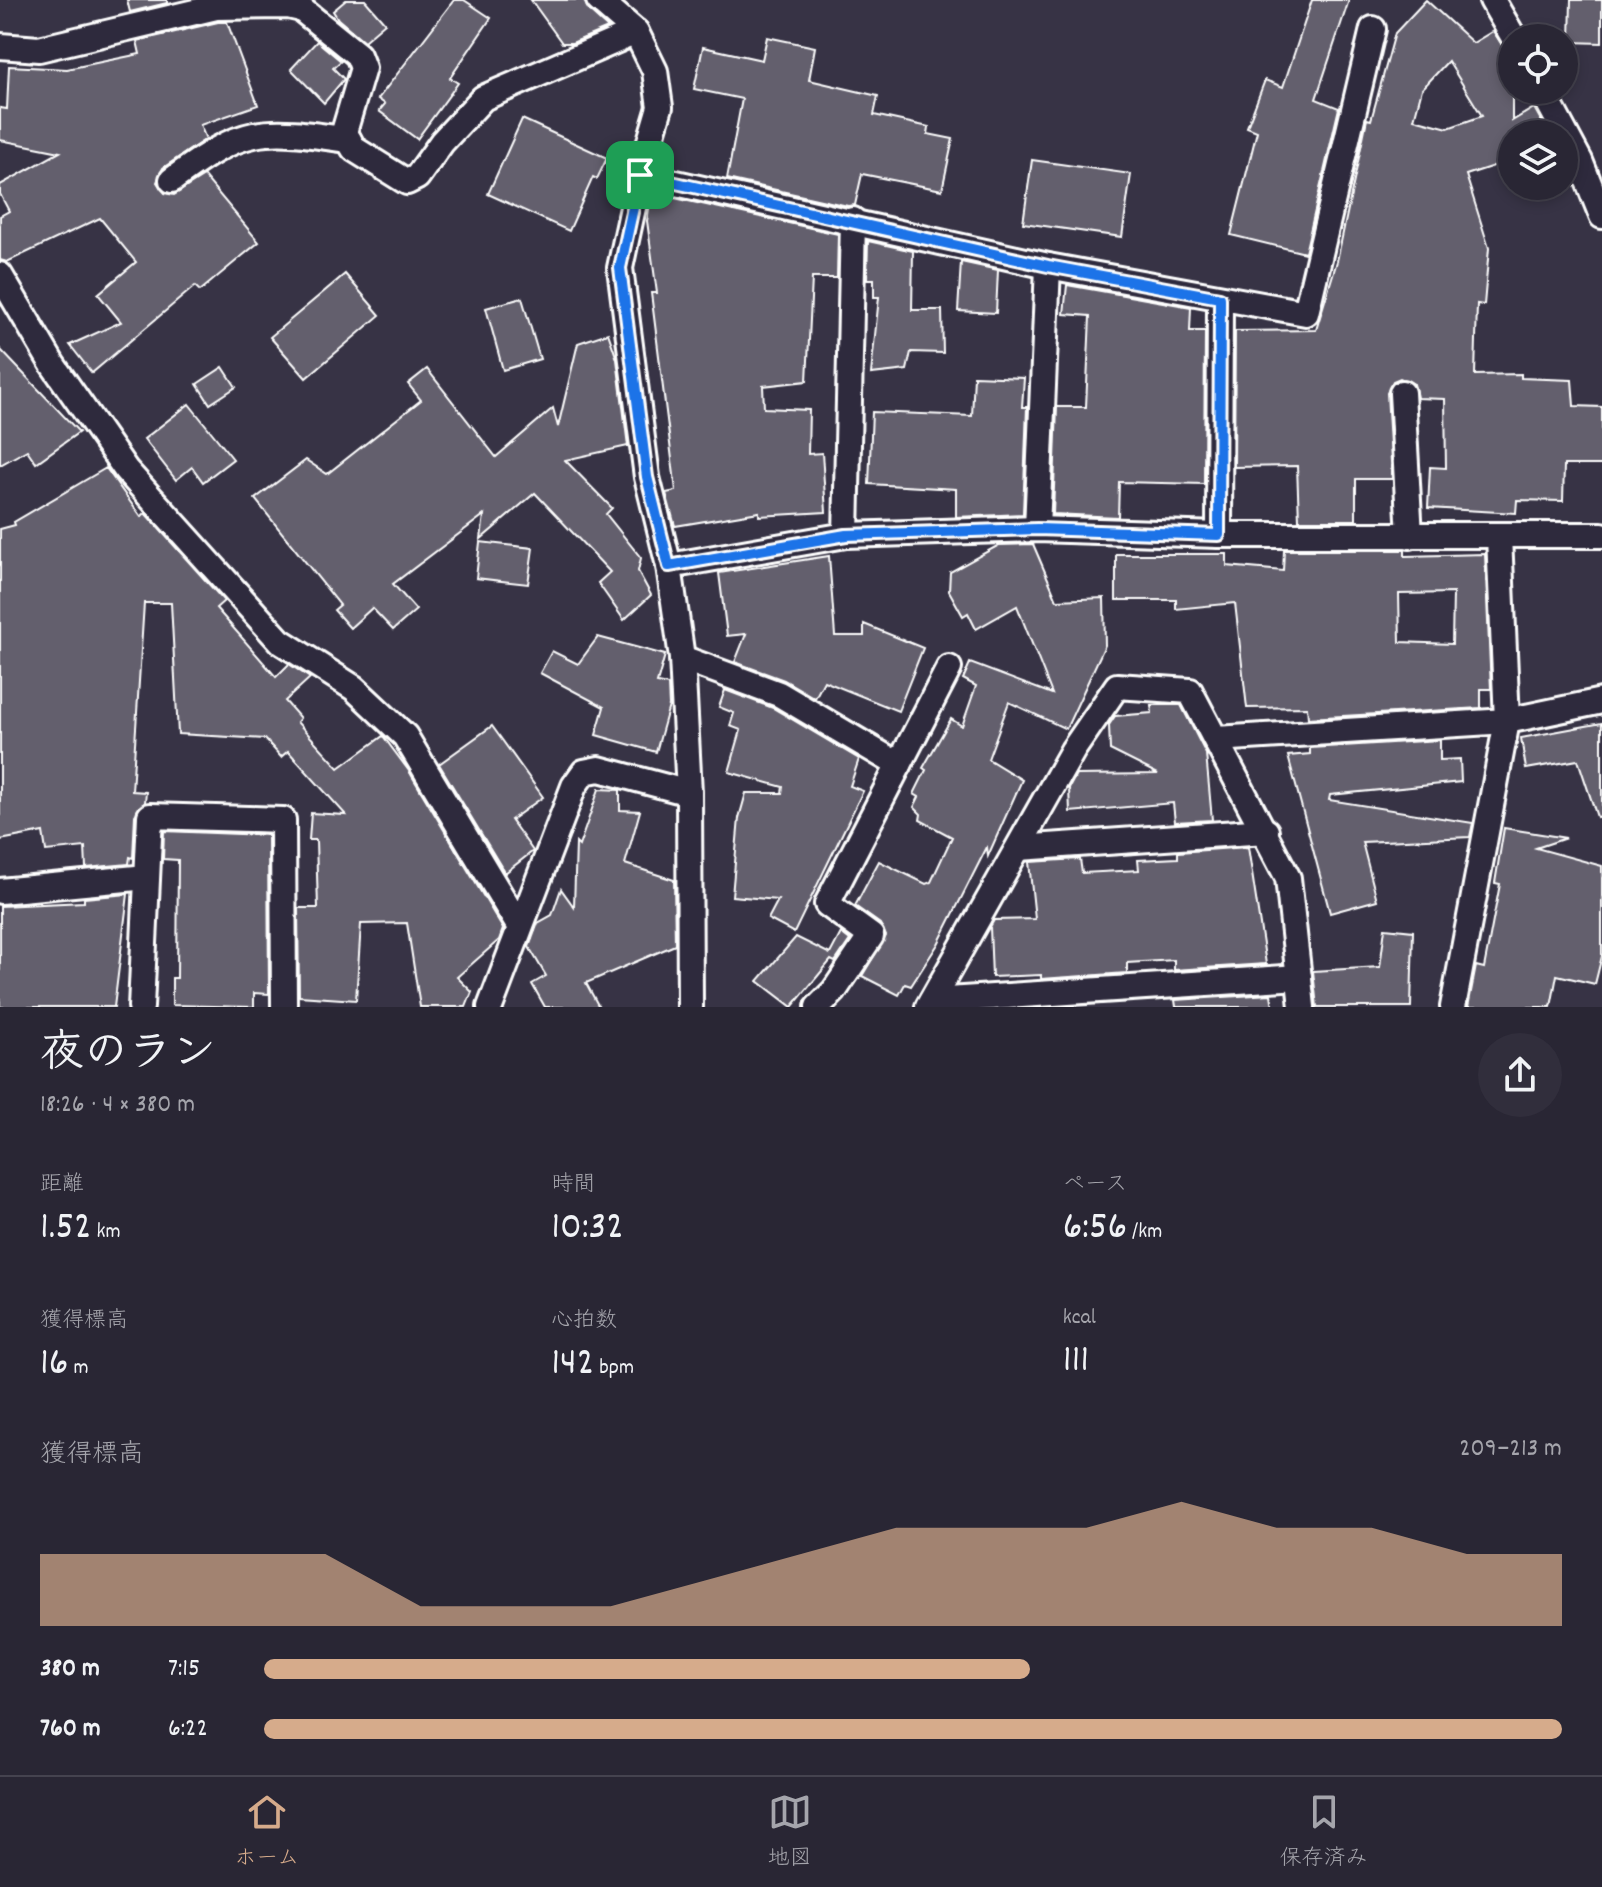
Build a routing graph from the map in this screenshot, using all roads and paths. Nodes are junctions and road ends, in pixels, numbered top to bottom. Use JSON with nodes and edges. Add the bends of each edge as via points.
{"nodes":[{"id":1,"x":599,"y":0,"type":"edge"},
{"id":2,"x":1492,"y":0,"type":"edge"},
{"id":3,"x":1506,"y":24,"type":"edge"},
{"id":4,"x":1373,"y":29,"type":"dead end"},
{"id":5,"x":636,"y":32,"type":"junction"},
{"id":6,"x":0,"y":46,"type":"edge"},
{"id":7,"x":1549,"y":104,"type":"edge"},
{"id":8,"x":349,"y":140,"type":"junction"},
{"id":9,"x":640,"y":175,"type":"junction"},
{"id":10,"x":172,"y":180,"type":"dead end"},
{"id":11,"x":1602,"y":216,"type":"edge"},
{"id":12,"x":853,"y":220,"type":"junction"},
{"id":13,"x":1048,"y":266,"type":"junction"},
{"id":14,"x":0,"y":275,"type":"edge"},
{"id":15,"x":1220,"y":298,"type":"junction"},
{"id":16,"x":1402,"y":393,"type":"dead end"},
{"id":17,"x":1037,"y":529,"type":"junction"},
{"id":18,"x":846,"y":535,"type":"junction"},
{"id":19,"x":1219,"y":535,"type":"junction"},
{"id":20,"x":1602,"y":535,"type":"edge"},
{"id":21,"x":1410,"y":536,"type":"junction"},
{"id":22,"x":1499,"y":536,"type":"junction"},
{"id":23,"x":669,"y":566,"type":"junction"},
{"id":24,"x":682,"y":658,"type":"junction"},
{"id":25,"x":949,"y":668,"type":"dead end"},
{"id":26,"x":1602,"y":701,"type":"edge"},
{"id":27,"x":1507,"y":721,"type":"junction"},
{"id":28,"x":1216,"y":739,"type":"junction"},
{"id":29,"x":899,"y":765,"type":"junction"},
{"id":30,"x":689,"y":793,"type":"junction"},
{"id":31,"x":1266,"y":831,"type":"junction"},
{"id":32,"x":1019,"y":848,"type":"junction"},
{"id":33,"x":147,"y":877,"type":"junction"},
{"id":34,"x":0,"y":891,"type":"edge"},
{"id":35,"x":519,"y":926,"type":"junction"},
{"id":36,"x":1299,"y":977,"type":"junction"},
{"id":37,"x":930,"y":1004,"type":"edge"},
{"id":38,"x":141,"y":1007,"type":"edge"},
{"id":39,"x":284,"y":1007,"type":"edge"},
{"id":40,"x":490,"y":1007,"type":"edge"},
{"id":41,"x":690,"y":1007,"type":"edge"},
{"id":42,"x":818,"y":1007,"type":"edge"},
{"id":43,"x":1302,"y":1007,"type":"edge"},
{"id":44,"x":1453,"y":1007,"type":"edge"}],
"edges":[{"from":1,"to":5,"type":"street"},
{"from":2,"to":3,"type":"street"},
{"from":4,"to":15,"type":"street","via":[[1306,313]]},
{"from":5,"to":8,"type":"street","via":[[483,98],[417,177],[407,182],[354,149]]},
{"from":5,"to":9,"type":"street","via":[[655,71],[660,107]]},
{"from":6,"to":8,"type":"street","via":[[39,49],[216,7],[301,9],[358,55],[363,68],[347,113],[344,132]]},
{"from":7,"to":11,"type":"street"},
{"from":8,"to":10,"type":"street","via":[[287,131],[255,133],[216,147]]},
{"from":9,"to":12,"type":"street"},
{"from":9,"to":23,"type":"street","via":[[620,268],[647,477]]},
{"from":12,"to":13,"type":"street"},
{"from":12,"to":18,"type":"street"},
{"from":13,"to":15,"type":"street"},
{"from":13,"to":17,"type":"street"},
{"from":14,"to":35,"type":"street","via":[[53,365],[126,470],[280,641],[354,688],[405,736]]},
{"from":15,"to":19,"type":"street"},
{"from":16,"to":21,"type":"street"},
{"from":17,"to":18,"type":"street"},
{"from":17,"to":19,"type":"street"},
{"from":18,"to":23,"type":"street"},
{"from":19,"to":21,"type":"street"},
{"from":20,"to":22,"type":"street"},
{"from":21,"to":22,"type":"street"},
{"from":22,"to":27,"type":"street"},
{"from":23,"to":24,"type":"street"},
{"from":24,"to":29,"type":"street","via":[[779,694]]},
{"from":24,"to":30,"type":"street"},
{"from":25,"to":29,"type":"street"},
{"from":26,"to":27,"type":"street"},
{"from":27,"to":28,"type":"street"},
{"from":27,"to":44,"type":"street"},
{"from":28,"to":31,"type":"street"},
{"from":28,"to":32,"type":"street","via":[[1190,691],[1117,686],[1073,750]]},
{"from":29,"to":42,"type":"street","via":[[827,904],[871,936]]},
{"from":30,"to":35,"type":"street","via":[[599,769],[584,772]]},
{"from":30,"to":41,"type":"street"},
{"from":31,"to":32,"type":"street"},
{"from":31,"to":36,"type":"street","via":[[1288,878]]},
{"from":32,"to":37,"type":"street"},
{"from":33,"to":34,"type":"street"},
{"from":33,"to":38,"type":"street"},
{"from":33,"to":39,"type":"street","via":[[150,816],[283,820]]},
{"from":35,"to":40,"type":"street"},
{"from":36,"to":37,"type":"street"},
{"from":36,"to":43,"type":"street"}]}
